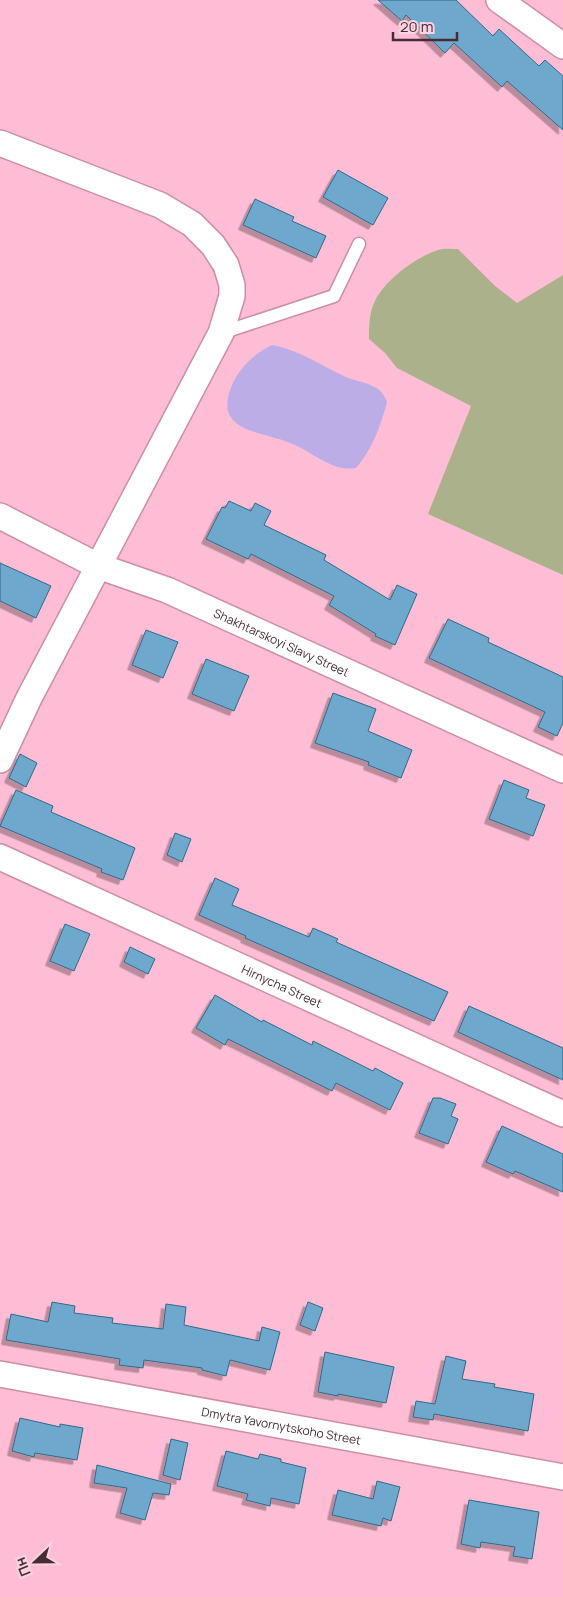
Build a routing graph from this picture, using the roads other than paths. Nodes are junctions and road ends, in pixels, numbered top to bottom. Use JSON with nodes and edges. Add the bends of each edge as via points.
{"nodes":[{"id":1,"x":499,"y":0,"type":"edge"},
{"id":2,"x":563,"y":46,"type":"edge"},
{"id":3,"x":0,"y":143,"type":"edge"},
{"id":4,"x":359,"y":244,"type":"dead end"},
{"id":5,"x":221,"y":334,"type":"junction"},
{"id":6,"x":0,"y":516,"type":"edge"},
{"id":7,"x":98,"y":566,"type":"junction"},
{"id":8,"x":0,"y":760,"type":"edge"},
{"id":9,"x":563,"y":770,"type":"edge"},
{"id":10,"x":0,"y":857,"type":"edge"},
{"id":11,"x":563,"y":1114,"type":"edge"},
{"id":12,"x":0,"y":1374,"type":"edge"},
{"id":13,"x":563,"y":1477,"type":"edge"}],
"edges":[{"from":1,"to":2,"type":"street"},
{"from":3,"to":5,"type":"street","via":[[160,205],[192,224],[213,245],[226,265],[232,285]]},
{"from":4,"to":5,"type":"lane","via":[[334,296]]},
{"from":5,"to":7,"type":"street"},
{"from":6,"to":7,"type":"street","name":"Shakhtarskoyi Slavy Street"},
{"from":7,"to":8,"type":"street"},
{"from":7,"to":9,"type":"street","name":"Shakhtarskoyi Slavy Street","via":[[167,590]]},
{"from":10,"to":11,"type":"street","name":"Hirnycha Street"},
{"from":12,"to":13,"type":"street","name":"Dmytra Yavornytskoho Street"}]}
